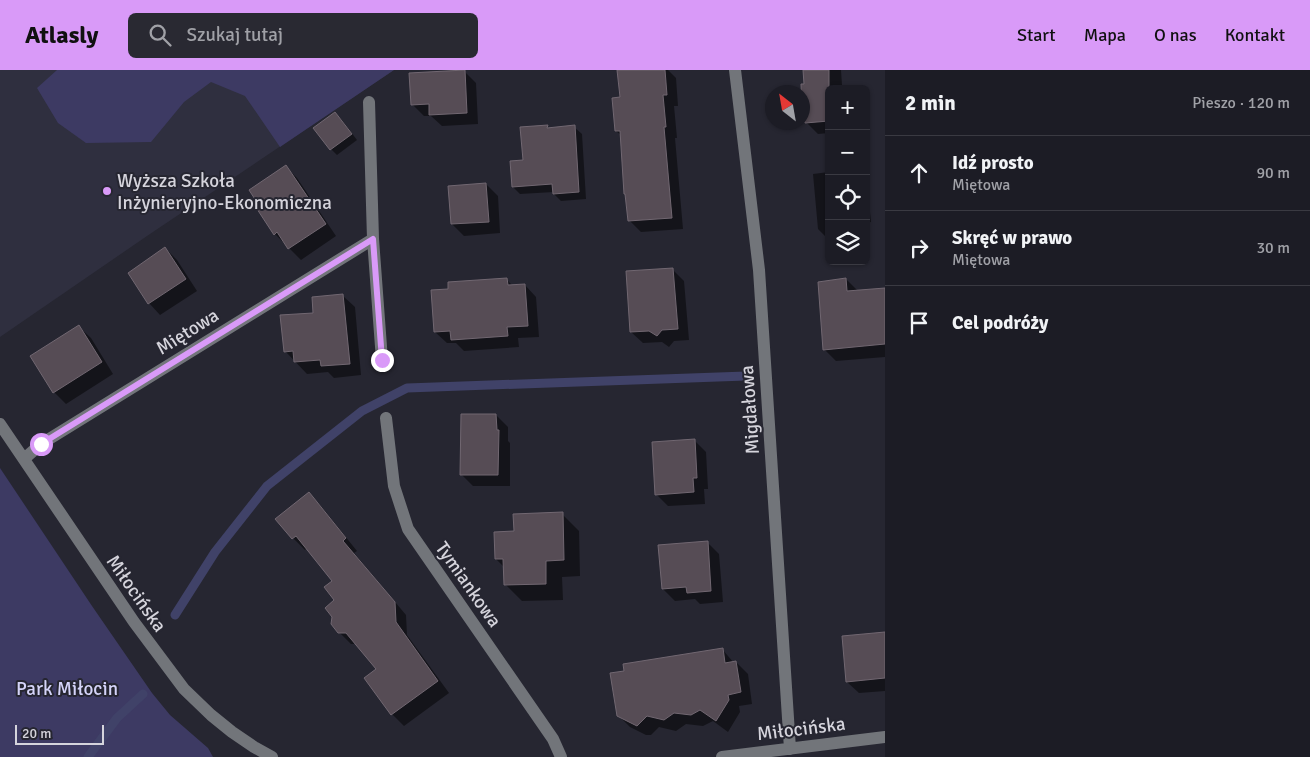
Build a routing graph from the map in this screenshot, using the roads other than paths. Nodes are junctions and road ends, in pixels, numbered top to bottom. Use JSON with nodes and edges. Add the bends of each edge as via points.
{"nodes":[{"id":1,"x":735,"y":70,"type":"edge"},
{"id":2,"x":369,"y":102,"type":"dead end"},
{"id":3,"x":373,"y":239,"type":"junction"},
{"id":4,"x":382,"y":360,"type":"dead end"},
{"id":5,"x":386,"y":418,"type":"dead end"},
{"id":6,"x":0,"y":424,"type":"edge"},
{"id":7,"x":24,"y":459,"type":"junction"},
{"id":8,"x":885,"y":737,"type":"edge"},
{"id":9,"x":790,"y":749,"type":"junction"},
{"id":10,"x":251,"y":752,"type":"edge"},
{"id":11,"x":272,"y":757,"type":"edge"},
{"id":12,"x":560,"y":757,"type":"edge"},
{"id":13,"x":722,"y":757,"type":"edge"}],
"edges":[{"from":1,"to":9,"type":"street","name":"Migdałowa","via":[[759,270]]},
{"from":2,"to":3,"type":"street"},
{"from":3,"to":4,"type":"street"},
{"from":3,"to":7,"type":"street","name":"Miętowa","via":[[41,444]]},
{"from":5,"to":12,"type":"street","name":"Tymiankowa","via":[[394,486],[408,529],[553,740]]},
{"from":6,"to":7,"type":"street","name":"Miłocińska"},
{"from":7,"to":10,"type":"street","name":"Miłocińska","via":[[134,622],[184,689]]},
{"from":8,"to":9,"type":"street","name":"Miłocińska"},
{"from":9,"to":13,"type":"street","name":"Miłocińska"},
{"from":10,"to":11,"type":"street","name":"Miłocińska"}]}
